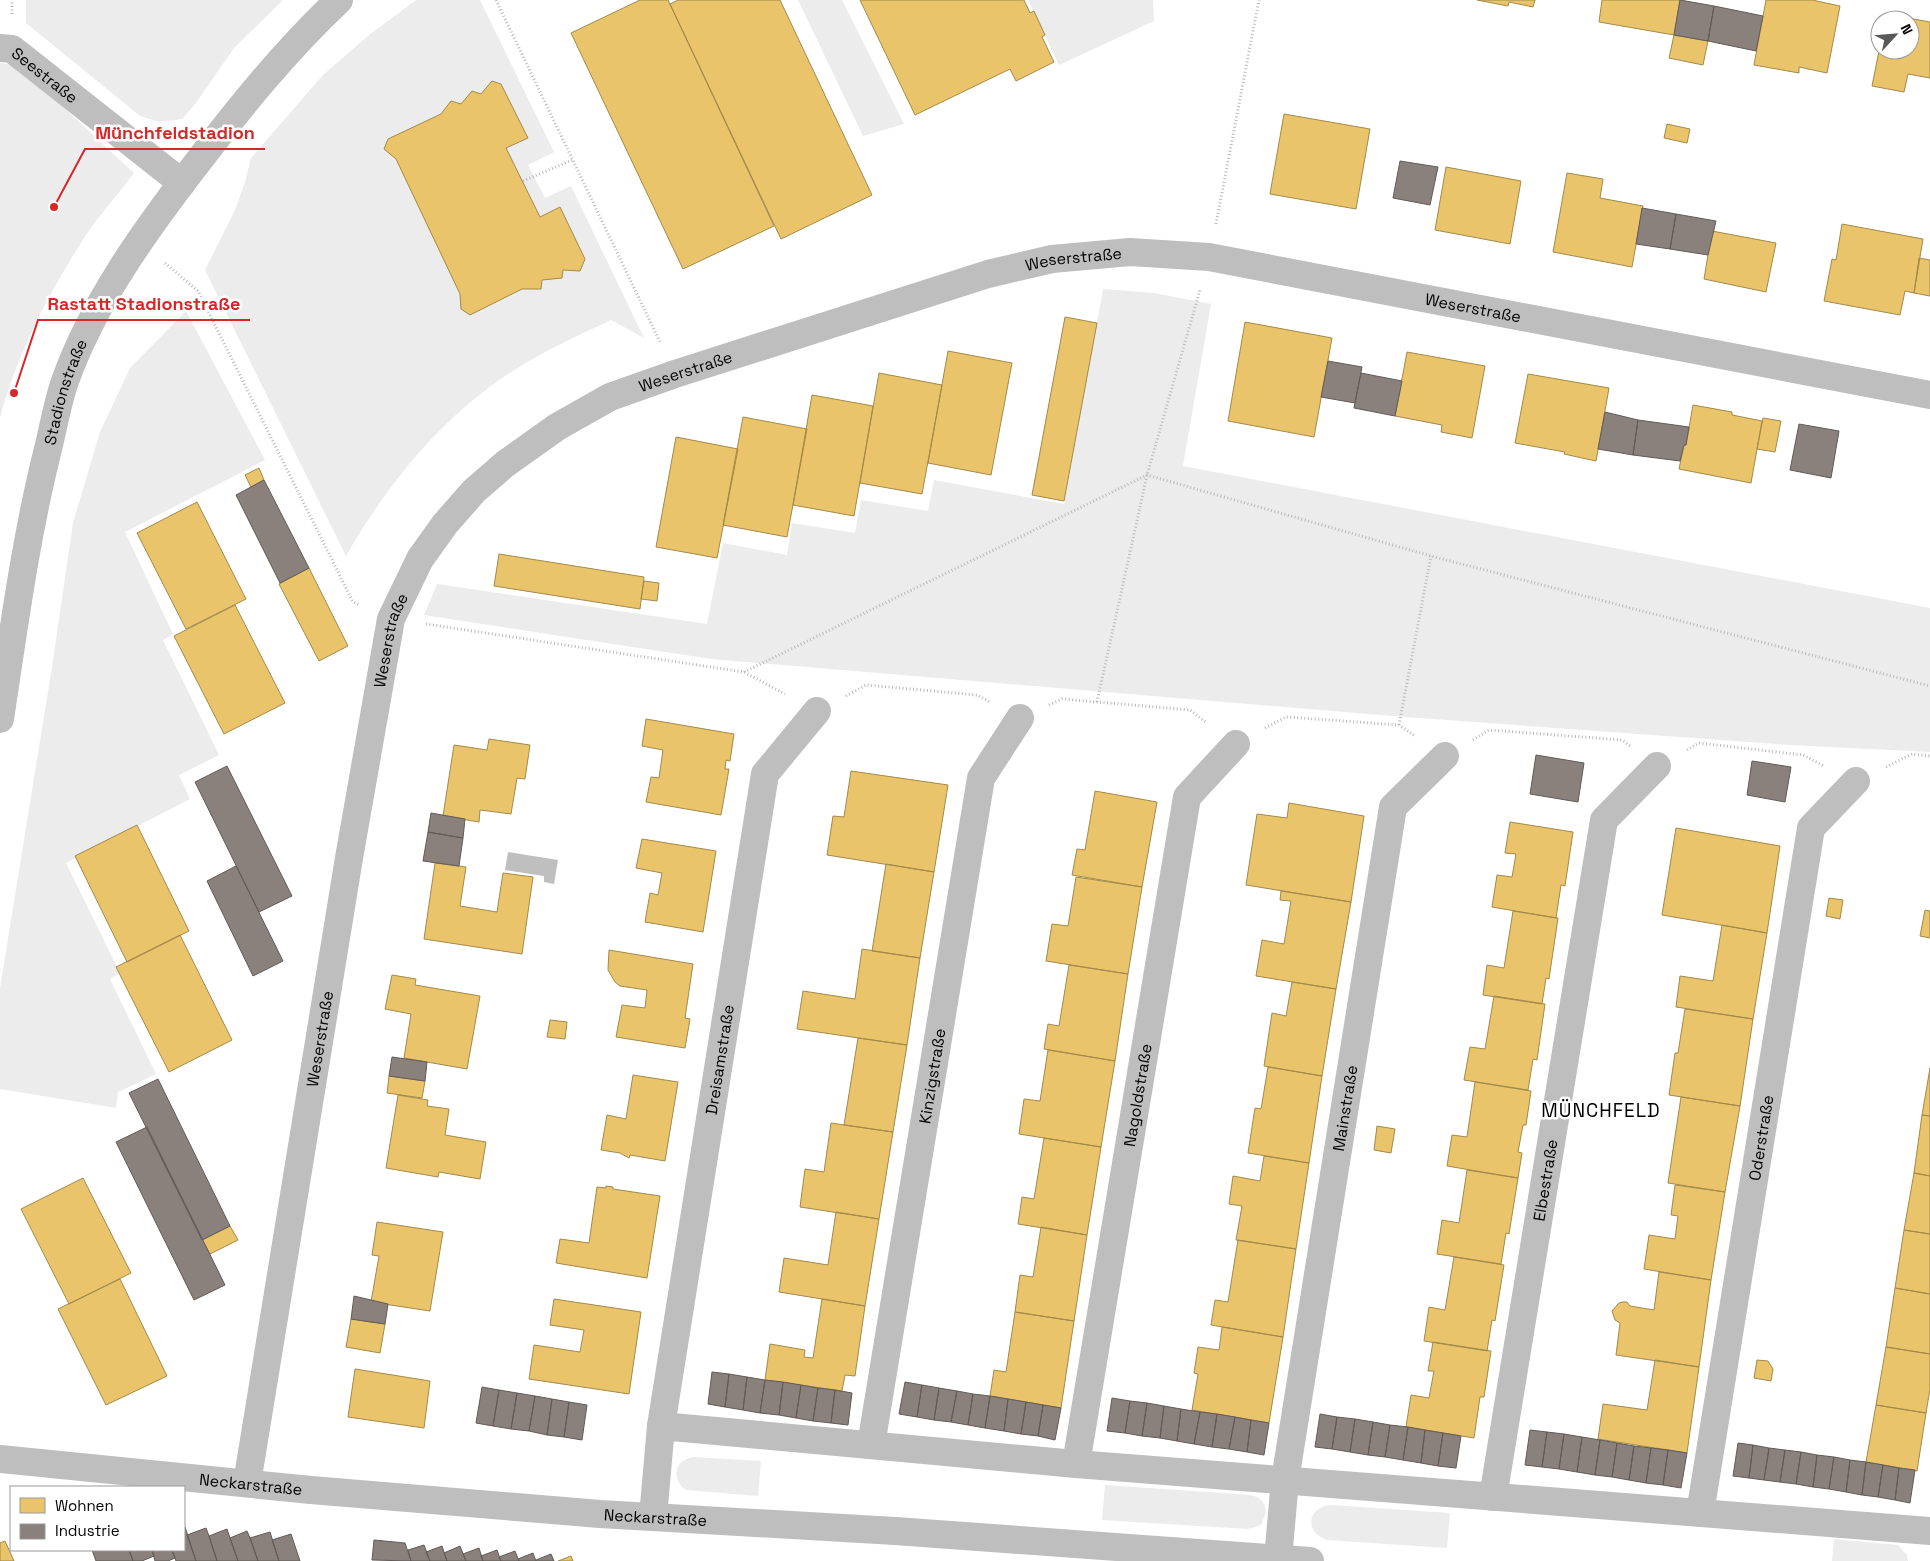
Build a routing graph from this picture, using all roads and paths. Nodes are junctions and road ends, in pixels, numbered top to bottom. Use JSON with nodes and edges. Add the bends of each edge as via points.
{"nodes":[{"id":1,"x":339,"y":0,"type":"edge"},
{"id":2,"x":496,"y":0,"type":"edge"},
{"id":3,"x":1259,"y":0,"type":"edge"},
{"id":4,"x":0,"y":48,"type":"edge"},
{"id":5,"x":572,"y":160,"type":"junction"},
{"id":6,"x":522,"y":181,"type":"dead end"},
{"id":7,"x":182,"y":183,"type":"junction"},
{"id":8,"x":140,"y":242,"type":"junction"},
{"id":9,"x":1210,"y":257,"type":"junction"},
{"id":10,"x":675,"y":374,"type":"junction"},
{"id":11,"x":1930,"y":394,"type":"edge"},
{"id":12,"x":1147,"y":475,"type":"junction"},
{"id":13,"x":1431,"y":556,"type":"junction"},
{"id":14,"x":391,"y":619,"type":"junction"},
{"id":15,"x":6,"y":636,"type":"edge"},
{"id":16,"x":744,"y":672,"type":"junction"},
{"id":17,"x":1930,"y":686,"type":"edge"},
{"id":18,"x":1097,"y":702,"type":"junction"},
{"id":19,"x":817,"y":712,"type":"junction"},
{"id":20,"x":1020,"y":718,"type":"junction"},
{"id":21,"x":0,"y":719,"type":"edge"},
{"id":22,"x":1399,"y":725,"type":"junction"},
{"id":23,"x":1236,"y":744,"type":"junction"},
{"id":24,"x":1446,"y":756,"type":"junction"},
{"id":25,"x":1930,"y":756,"type":"edge"},
{"id":26,"x":1657,"y":766,"type":"junction"},
{"id":27,"x":1856,"y":781,"type":"junction"},
{"id":28,"x":661,"y":1426,"type":"junction"},
{"id":29,"x":871,"y":1445,"type":"junction"},
{"id":30,"x":0,"y":1458,"type":"edge"},
{"id":31,"x":1076,"y":1464,"type":"junction"},
{"id":32,"x":1285,"y":1480,"type":"junction"},
{"id":33,"x":247,"y":1483,"type":"junction"},
{"id":34,"x":1493,"y":1497,"type":"junction"},
{"id":35,"x":1700,"y":1513,"type":"junction"},
{"id":36,"x":653,"y":1517,"type":"junction"},
{"id":37,"x":1930,"y":1531,"type":"edge"},
{"id":38,"x":1278,"y":1559,"type":"junction"},
{"id":39,"x":1310,"y":1561,"type":"edge"}],
"edges":[{"from":1,"to":7,"type":"street","name":"Stadionstraße","via":[[303,34],[240,107]]},
{"from":2,"to":5,"type":"path"},
{"from":3,"to":9,"type":"path"},
{"from":4,"to":7,"type":"street","name":"Seestraße","via":[[12,50]]},
{"from":5,"to":6,"type":"path"},
{"from":5,"to":10,"type":"path"},
{"from":7,"to":8,"type":"street","name":"Stadionstraße"},
{"from":8,"to":14,"type":"path","via":[[198,291],[353,602]]},
{"from":8,"to":15,"type":"street","name":"Stadionstraße","via":[[82,338],[65,383],[34,502]]},
{"from":9,"to":10,"type":"street","name":"Weserstraße","via":[[1130,252],[1052,259],[988,274]]},
{"from":9,"to":11,"type":"street","name":"Weserstraße"},
{"from":9,"to":12,"type":"path"},
{"from":10,"to":14,"type":"street","name":"Weserstraße","via":[[610,397],[557,427],[505,464],[445,524],[420,559]]},
{"from":12,"to":13,"type":"path"},
{"from":12,"to":16,"type":"path"},
{"from":12,"to":18,"type":"path"},
{"from":13,"to":17,"type":"path"},
{"from":13,"to":22,"type":"path"},
{"from":14,"to":16,"type":"path"},
{"from":14,"to":33,"type":"street","name":"Weserstraße"},
{"from":15,"to":21,"type":"street","name":"Stadionstraße"},
{"from":16,"to":19,"type":"path"},
{"from":18,"to":20,"type":"path","via":[[1062,699]]},
{"from":18,"to":23,"type":"path","via":[[1190,710]]},
{"from":19,"to":20,"type":"path","via":[[866,685],[977,695]]},
{"from":19,"to":28,"type":"street","name":"Dreisamstraße","via":[[764,774]]},
{"from":20,"to":29,"type":"street","name":"Kinzigstraße","via":[[981,778]]},
{"from":22,"to":23,"type":"path","via":[[1286,717]]},
{"from":22,"to":24,"type":"path"},
{"from":23,"to":31,"type":"street","name":"Nagoldstraße","via":[[1188,797]]},
{"from":24,"to":26,"type":"path","via":[[1489,730],[1622,740]]},
{"from":24,"to":32,"type":"street","name":"Mainstraße","via":[[1393,807]]},
{"from":25,"to":27,"type":"path","via":[[1912,754]]},
{"from":26,"to":27,"type":"path","via":[[1699,744],[1803,755]]},
{"from":26,"to":34,"type":"street","name":"Elbestraße","via":[[1604,820]]},
{"from":27,"to":35,"type":"street","name":"Oderstraße","via":[[1811,828]]},
{"from":28,"to":29,"type":"street"},
{"from":28,"to":36,"type":"street","name":"Dreisamstraße"},
{"from":29,"to":31,"type":"street"},
{"from":30,"to":33,"type":"street","name":"Neckarstraße"},
{"from":31,"to":32,"type":"street"},
{"from":32,"to":34,"type":"street"},
{"from":32,"to":38,"type":"street","name":"Mainstraße"},
{"from":33,"to":36,"type":"street","name":"Neckarstraße"},
{"from":34,"to":35,"type":"street"},
{"from":35,"to":37,"type":"street"},
{"from":36,"to":38,"type":"street","name":"Neckarstraße"},
{"from":38,"to":39,"type":"street","name":"Neckarstraße"}]}
